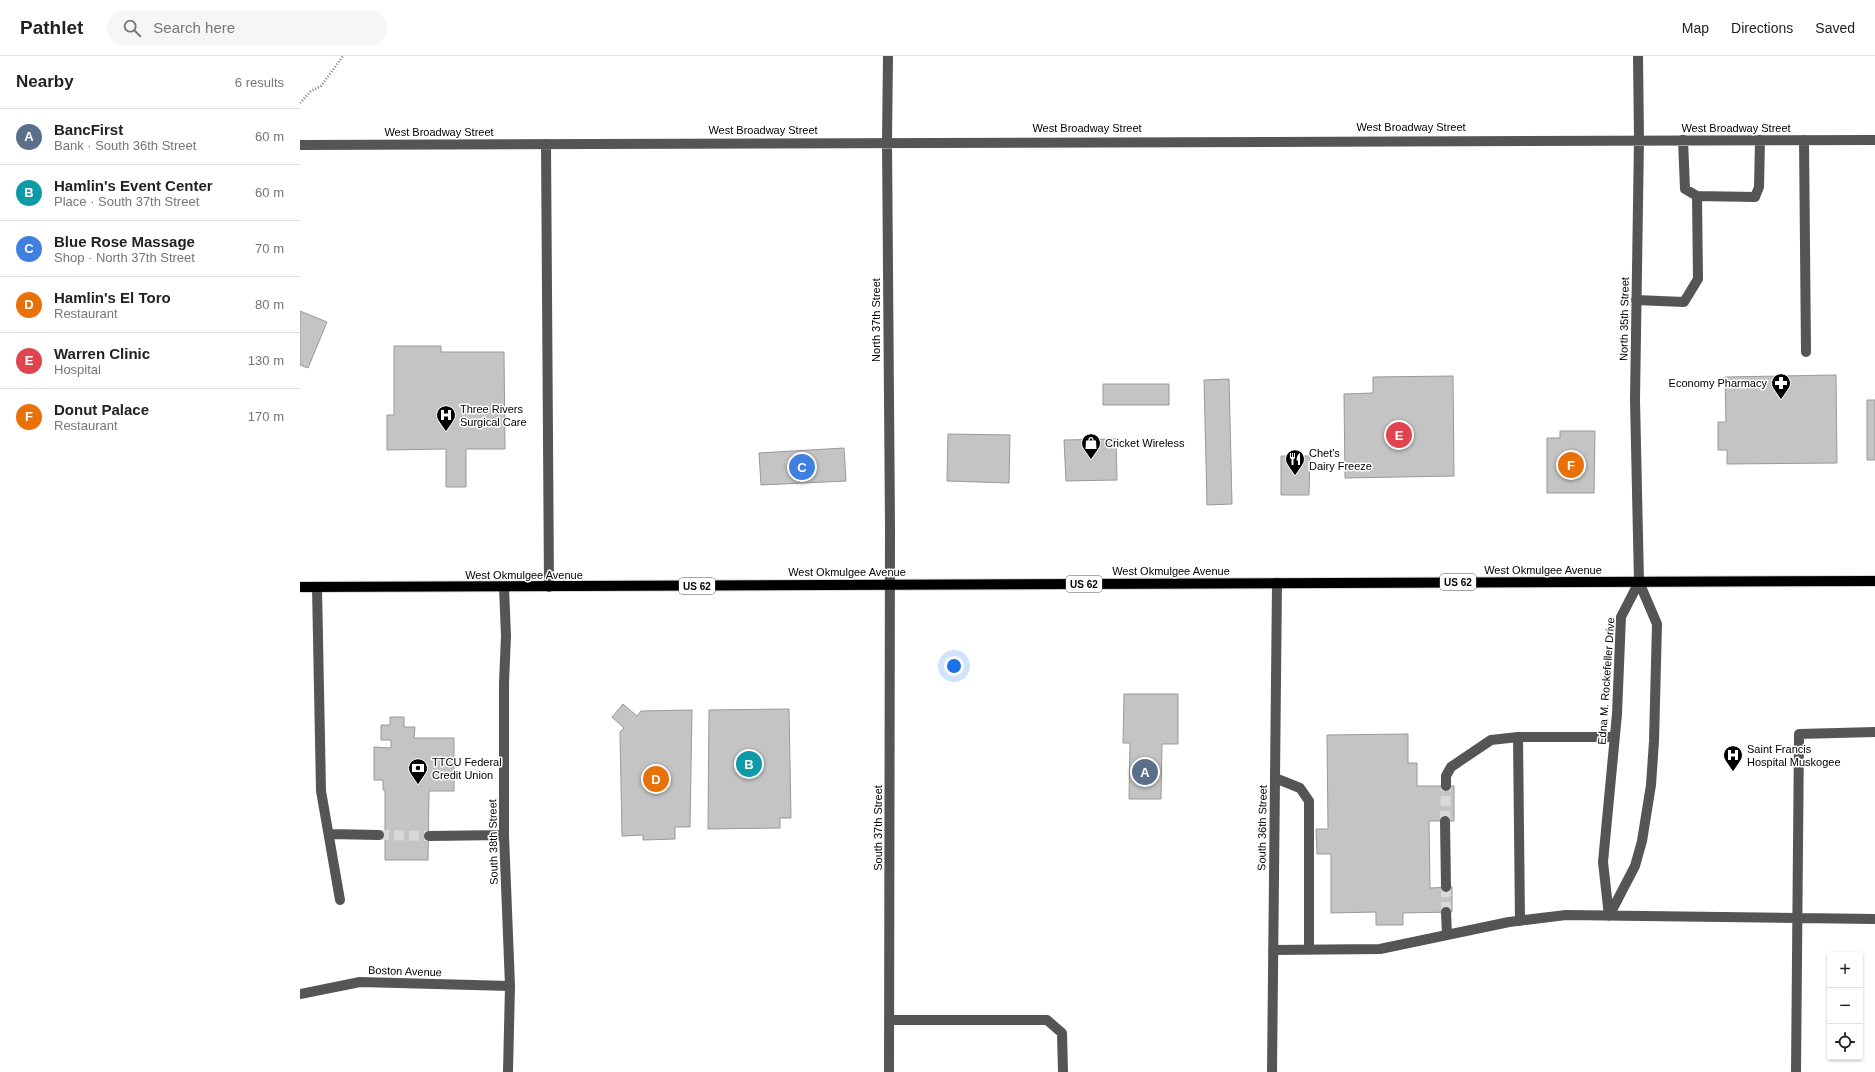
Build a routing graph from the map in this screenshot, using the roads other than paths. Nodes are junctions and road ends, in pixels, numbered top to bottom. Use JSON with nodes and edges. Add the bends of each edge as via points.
{"nodes":[{"id":1,"x":888,"y":56,"type":"edge"},
{"id":2,"x":1638,"y":56,"type":"edge"},
{"id":3,"x":1639,"y":139,"type":"junction"},
{"id":4,"x":1683,"y":140,"type":"junction"},
{"id":5,"x":1760,"y":140,"type":"junction"},
{"id":6,"x":1804,"y":140,"type":"junction"},
{"id":7,"x":1875,"y":140,"type":"edge"},
{"id":8,"x":887,"y":141,"type":"junction"},
{"id":9,"x":546,"y":144,"type":"junction"},
{"id":10,"x":300,"y":145,"type":"edge"},
{"id":11,"x":1697,"y":196,"type":"junction"},
{"id":12,"x":1636,"y":300,"type":"junction"},
{"id":13,"x":1806,"y":352,"type":"dead end"},
{"id":14,"x":1875,"y":581,"type":"edge"},
{"id":15,"x":1639,"y":582,"type":"junction"},
{"id":16,"x":1277,"y":583,"type":"junction"},
{"id":17,"x":890,"y":584,"type":"junction"},
{"id":18,"x":300,"y":587,"type":"edge"},
{"id":19,"x":317,"y":587,"type":"junction"},
{"id":20,"x":504,"y":587,"type":"junction"},
{"id":21,"x":549,"y":587,"type":"junction"},
{"id":22,"x":1875,"y":732,"type":"edge"},
{"id":23,"x":1518,"y":736,"type":"junction"},
{"id":24,"x":1615,"y":737,"type":"junction"},
{"id":25,"x":1275,"y":778,"type":"junction"},
{"id":26,"x":1446,"y":786,"type":"tunnel mouth"},
{"id":27,"x":1445,"y":821,"type":"tunnel mouth"},
{"id":28,"x":329,"y":834,"type":"junction"},
{"id":29,"x":378,"y":835,"type":"tunnel mouth"},
{"id":30,"x":504,"y":835,"type":"junction"},
{"id":31,"x":429,"y":836,"type":"tunnel mouth"},
{"id":32,"x":1446,"y":887,"type":"tunnel mouth"},
{"id":33,"x":340,"y":900,"type":"dead end"},
{"id":34,"x":1446,"y":912,"type":"tunnel mouth"},
{"id":35,"x":1609,"y":916,"type":"junction"},
{"id":36,"x":1796,"y":918,"type":"junction"},
{"id":37,"x":1875,"y":919,"type":"edge"},
{"id":38,"x":1520,"y":921,"type":"junction"},
{"id":39,"x":1447,"y":935,"type":"junction"},
{"id":40,"x":1273,"y":950,"type":"junction"},
{"id":41,"x":1309,"y":950,"type":"junction"},
{"id":42,"x":510,"y":986,"type":"junction"},
{"id":43,"x":300,"y":994,"type":"edge"},
{"id":44,"x":890,"y":1020,"type":"junction"},
{"id":45,"x":508,"y":1072,"type":"edge"},
{"id":46,"x":889,"y":1072,"type":"edge"},
{"id":47,"x":1063,"y":1072,"type":"edge"},
{"id":48,"x":1272,"y":1072,"type":"edge"},
{"id":49,"x":1796,"y":1072,"type":"edge"}],
"edges":[{"from":1,"to":8,"type":"street","name":"North 37th Street"},
{"from":2,"to":3,"type":"street","name":"North 35th Street"},
{"from":3,"to":4,"type":"street","name":"West Broadway Street"},
{"from":3,"to":8,"type":"street","name":"West Broadway Street"},
{"from":3,"to":12,"type":"street","name":"North 35th Street"},
{"from":4,"to":5,"type":"street","name":"West Broadway Street"},
{"from":4,"to":11,"type":"street","via":[[1685,189]]},
{"from":5,"to":6,"type":"street","name":"West Broadway Street"},
{"from":5,"to":11,"type":"street","via":[[1759,187],[1755,197]]},
{"from":6,"to":7,"type":"street","name":"West Broadway Street"},
{"from":6,"to":13,"type":"street"},
{"from":8,"to":9,"type":"street","name":"West Broadway Street"},
{"from":8,"to":17,"type":"street","name":"North 37th Street"},
{"from":9,"to":10,"type":"street","name":"West Broadway Street"},
{"from":9,"to":21,"type":"street"},
{"from":11,"to":12,"type":"street","via":[[1698,279],[1684,302]]},
{"from":12,"to":15,"type":"street","name":"North 35th Street","via":[[1635,400]]},
{"from":14,"to":15,"type":"main road","name":"West Okmulgee Avenue","number":"US 62"},
{"from":15,"to":16,"type":"main road","name":"West Okmulgee Avenue","number":"US 62"},
{"from":15,"to":24,"type":"street","name":"Edna M. Rockefeller Drive","via":[[1621,617]]},
{"from":15,"to":35,"type":"street","via":[[1657,624],[1651,785],[1635,866]]},
{"from":16,"to":17,"type":"main road","name":"West Okmulgee Avenue","number":"US 62"},
{"from":16,"to":25,"type":"street","name":"South 36th Street"},
{"from":17,"to":21,"type":"main road","name":"West Okmulgee Avenue","number":"US 62"},
{"from":17,"to":44,"type":"street","name":"South 37th Street"},
{"from":18,"to":19,"type":"main road","name":"West Okmulgee Avenue","number":"US 62"},
{"from":19,"to":20,"type":"main road","name":"West Okmulgee Avenue","number":"US 62"},
{"from":19,"to":28,"type":"street","via":[[321,791]]},
{"from":20,"to":21,"type":"main road","name":"West Okmulgee Avenue","number":"US 62"},
{"from":20,"to":30,"type":"street","name":"South 38th Street"},
{"from":22,"to":36,"type":"street","via":[[1799,734]]},
{"from":23,"to":24,"type":"street"},
{"from":23,"to":26,"type":"street","via":[[1491,740],[1458,762],[1451,767],[1446,776]]},
{"from":23,"to":38,"type":"street"},
{"from":24,"to":35,"type":"street","name":"Edna M. Rockefeller Drive","via":[[1603,862]]},
{"from":25,"to":40,"type":"street","name":"South 36th Street"},
{"from":25,"to":41,"type":"street","via":[[1300,788],[1309,801]]},
{"from":27,"to":32,"type":"street"},
{"from":28,"to":29,"type":"street"},
{"from":28,"to":33,"type":"street"},
{"from":30,"to":31,"type":"street"},
{"from":30,"to":42,"type":"street","name":"South 38th Street"},
{"from":34,"to":39,"type":"street"},
{"from":35,"to":36,"type":"street"},
{"from":35,"to":38,"type":"street","via":[[1566,915]]},
{"from":36,"to":37,"type":"street"},
{"from":36,"to":49,"type":"street"},
{"from":38,"to":39,"type":"street"},
{"from":39,"to":41,"type":"street","via":[[1380,949]]},
{"from":40,"to":41,"type":"street"},
{"from":40,"to":48,"type":"street","name":"South 36th Street"},
{"from":42,"to":43,"type":"street","name":"Boston Avenue","via":[[360,982]]},
{"from":42,"to":45,"type":"street","name":"South 38th Street"},
{"from":44,"to":46,"type":"street","name":"South 37th Street"},
{"from":44,"to":47,"type":"street","via":[[1046,1020],[1062,1033]]}]}
